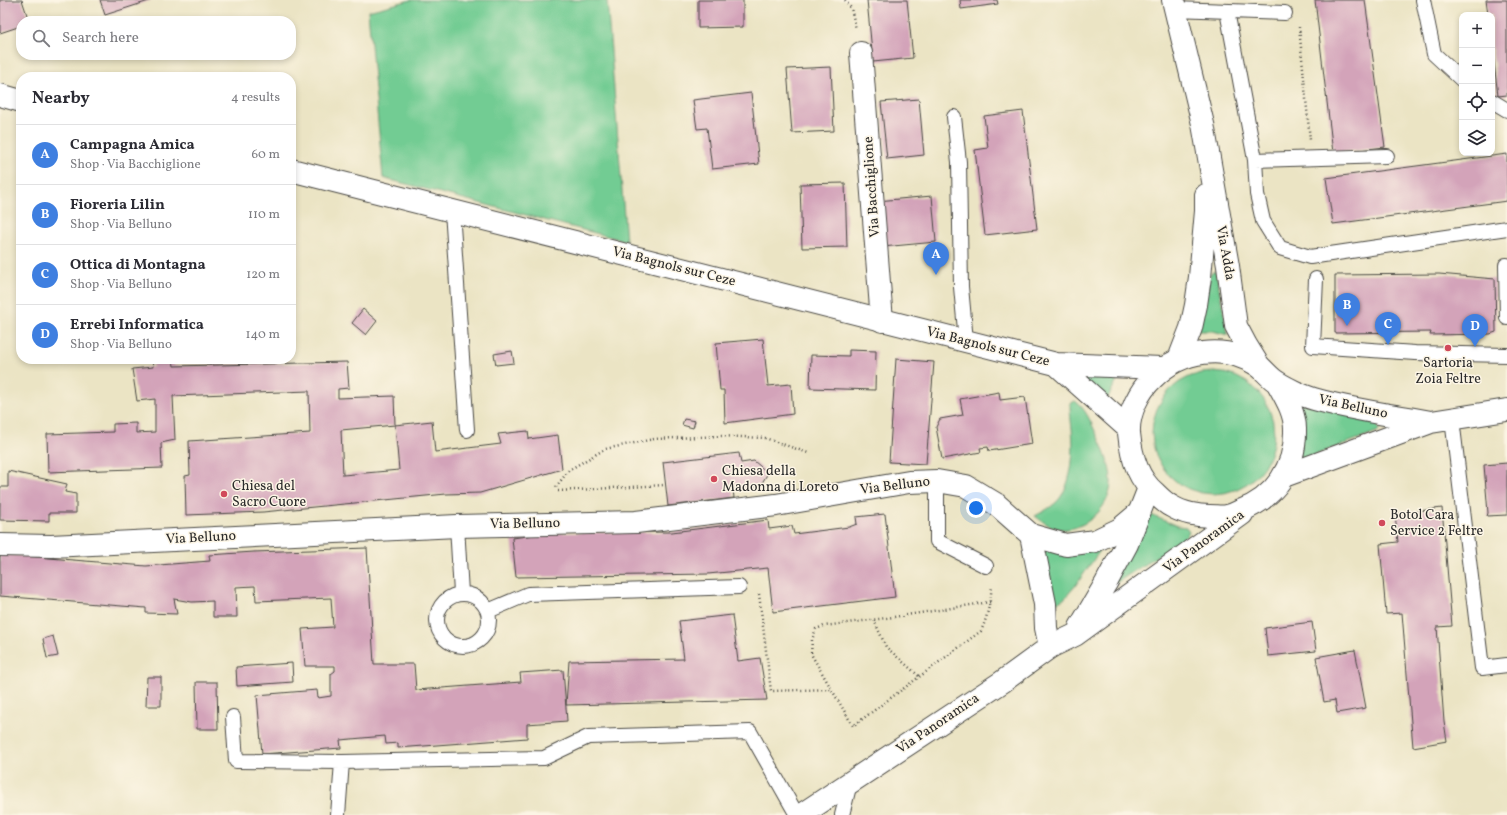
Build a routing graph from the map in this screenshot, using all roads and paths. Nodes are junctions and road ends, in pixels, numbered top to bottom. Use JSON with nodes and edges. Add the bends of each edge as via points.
{"nodes":[{"id":1,"x":844,"y":0,"type":"edge"},
{"id":2,"x":1423,"y":0,"type":"edge"},
{"id":3,"x":1174,"y":5,"type":"edge"},
{"id":4,"x":1227,"y":11,"type":"junction"},
{"id":5,"x":1285,"y":13,"type":"dead end"},
{"id":6,"x":1299,"y":25,"type":"dead end"},
{"id":7,"x":862,"y":53,"type":"joint"},
{"id":8,"x":1459,"y":77,"type":"edge"},
{"id":9,"x":0,"y":95,"type":"edge"},
{"id":10,"x":16,"y":100,"type":"edge"},
{"id":11,"x":1495,"y":103,"type":"edge"},
{"id":12,"x":1507,"y":110,"type":"edge"},
{"id":13,"x":954,"y":117,"type":"dead end"},
{"id":14,"x":1204,"y":134,"type":"junction"},
{"id":15,"x":1387,"y":156,"type":"dead end"},
{"id":16,"x":1311,"y":158,"type":"junction"},
{"id":17,"x":1255,"y":160,"type":"junction"},
{"id":18,"x":296,"y":171,"type":"edge"},
{"id":19,"x":452,"y":211,"type":"junction"},
{"id":20,"x":1507,"y":228,"type":"edge"},
{"id":21,"x":1507,"y":265,"type":"edge"},
{"id":22,"x":1316,"y":279,"type":"dead end"},
{"id":23,"x":1507,"y":318,"type":"edge"},
{"id":24,"x":882,"y":320,"type":"junction"},
{"id":25,"x":966,"y":341,"type":"junction"},
{"id":26,"x":1507,"y":355,"type":"edge"},
{"id":27,"x":1056,"y":364,"type":"junction"},
{"id":28,"x":1171,"y":364,"type":"junction"},
{"id":29,"x":1259,"y":366,"type":"junction"},
{"id":30,"x":1277,"y":382,"type":"junction"},
{"id":31,"x":1507,"y":410,"type":"edge"},
{"id":32,"x":1442,"y":420,"type":"junction"},
{"id":33,"x":1129,"y":429,"type":"junction"},
{"id":34,"x":467,"y":430,"type":"dead end"},
{"id":35,"x":808,"y":453,"type":"dead end"},
{"id":36,"x":1284,"y":476,"type":"junction"},
{"id":37,"x":937,"y":481,"type":"junction"},
{"id":38,"x":665,"y":484,"type":"dead end"},
{"id":39,"x":556,"y":487,"type":"dead end"},
{"id":40,"x":1149,"y":488,"type":"junction"},
{"id":41,"x":558,"y":491,"type":"dead end"},
{"id":42,"x":1254,"y":506,"type":"junction"},
{"id":43,"x":1139,"y":513,"type":"junction"},
{"id":44,"x":457,"y":526,"type":"junction"},
{"id":45,"x":1031,"y":535,"type":"junction"},
{"id":46,"x":0,"y":545,"type":"edge"},
{"id":47,"x":986,"y":566,"type":"joint"},
{"id":48,"x":739,"y":587,"type":"joint"},
{"id":49,"x":461,"y":593,"type":"junction"},
{"id":50,"x":990,"y":602,"type":"junction"},
{"id":51,"x":488,"y":611,"type":"junction"},
{"id":52,"x":874,"y":620,"type":"junction"},
{"id":53,"x":1075,"y":635,"type":"junction"},
{"id":54,"x":1050,"y":647,"type":"junction"},
{"id":55,"x":1507,"y":665,"type":"edge"},
{"id":56,"x":920,"y":677,"type":"junction"},
{"id":57,"x":831,"y":689,"type":"junction"},
{"id":58,"x":233,"y":716,"type":"dead end"},
{"id":59,"x":342,"y":762,"type":"junction"},
{"id":60,"x":850,"y":783,"type":"junction"},
{"id":61,"x":338,"y":815,"type":"edge"},
{"id":62,"x":797,"y":815,"type":"edge"},
{"id":63,"x":801,"y":815,"type":"edge"},
{"id":64,"x":842,"y":815,"type":"edge"}],
"edges":[{"from":1,"to":7,"type":"path","via":[[850,8]]},
{"from":2,"to":8,"type":"lane","via":[[1434,54]]},
{"from":3,"to":4,"type":"lane"},
{"from":3,"to":14,"type":"main road","name":"Via Adda"},
{"from":4,"to":5,"type":"lane"},
{"from":4,"to":17,"type":"lane"},
{"from":6,"to":16,"type":"path"},
{"from":7,"to":24,"type":"main road","name":"Via Bacchiglione"},
{"from":9,"to":10,"type":"main road"},
{"from":11,"to":12,"type":"lane"},
{"from":13,"to":25,"type":"lane","via":[[959,162],[961,287]]},
{"from":14,"to":28,"type":"main road","name":"Via Adda","via":[[1206,211],[1196,305],[1191,328]]},
{"from":14,"to":29,"type":"main road","name":"Via Adda","via":[[1236,326]]},
{"from":15,"to":16,"type":"lane"},
{"from":16,"to":17,"type":"lane"},
{"from":17,"to":20,"type":"lane","via":[[1257,194],[1263,221],[1280,248],[1310,257]]},
{"from":18,"to":19,"type":"main road","name":"Via Bagnols sur Ceze"},
{"from":19,"to":24,"type":"main road","name":"Via Bagnols sur Ceze"},
{"from":19,"to":34,"type":"lane"},
{"from":21,"to":23,"type":"lane"},
{"from":22,"to":26,"type":"lane","via":[[1313,346],[1415,353]]},
{"from":24,"to":25,"type":"main road","name":"Via Bagnols sur Ceze"},
{"from":25,"to":27,"type":"main road","name":"Via Bagnols sur Ceze"},
{"from":27,"to":28,"type":"main road","name":"Via Bagnols sur Ceze"},
{"from":27,"to":33,"type":"main road","name":"Via Bagnols sur Ceze"},
{"from":28,"to":29,"type":"main road","name":"Via Belluno","via":[[1187,356],[1214,352],[1238,356]]},
{"from":28,"to":33,"type":"main road","name":"Via Belluno","via":[[1145,385],[1134,405]]},
{"from":29,"to":30,"type":"main road","name":"Via Belluno"},
{"from":30,"to":32,"type":"main road","name":"Via Belluno","via":[[1312,398],[1343,406]]},
{"from":30,"to":36,"type":"main road","name":"Via Belluno","via":[[1289,404],[1295,428],[1293,453]]},
{"from":31,"to":32,"type":"main road","name":"Via Belluno"},
{"from":32,"to":36,"type":"main road","name":"Via Belluno"},
{"from":32,"to":55,"type":"lane","via":[[1482,668]]},
{"from":33,"to":40,"type":"main road","name":"Via Belluno","via":[[1130,450],[1137,470]]},
{"from":35,"to":39,"type":"path","via":[[765,438],[721,436],[654,439],[605,449],[569,470]]},
{"from":36,"to":42,"type":"main road","name":"Via Belluno","via":[[1271,493]]},
{"from":37,"to":44,"type":"main road","name":"Via Belluno","via":[[908,482],[776,505],[636,522]]},
{"from":37,"to":45,"type":"main road","name":"Via Belluno","via":[[966,486],[996,504]]},
{"from":37,"to":47,"type":"lane","via":[[937,541]]},
{"from":38,"to":41,"type":"path"},
{"from":40,"to":42,"type":"main road","name":"Via Belluno","via":[[1172,507],[1198,516],[1227,516]]},
{"from":40,"to":43,"type":"main road"},
{"from":42,"to":53,"type":"main road","name":"Via Panoramica"},
{"from":43,"to":45,"type":"main road","name":"Via Belluno","via":[[1120,529],[1095,540],[1066,545]]},
{"from":43,"to":53,"type":"main road","via":[[1106,583]]},
{"from":44,"to":46,"type":"main road","name":"Via Belluno","via":[[59,546]]},
{"from":44,"to":49,"type":"lane"},
{"from":45,"to":54,"type":"main road","via":[[1045,604]]},
{"from":47,"to":50,"type":"path","via":[[992,582]]},
{"from":48,"to":51,"type":"lane","via":[[528,594]]},
{"from":48,"to":57,"type":"path","via":[[758,590],[771,691]]},
{"from":49,"to":51,"type":"lane","via":[[477,597]]},
{"from":49,"to":51,"type":"lane","via":[[445,600],[437,616],[437,625],[446,640],[462,646],[479,642],[489,628]]},
{"from":50,"to":52,"type":"path"},
{"from":50,"to":56,"type":"path","via":[[981,631]]},
{"from":52,"to":56,"type":"path","via":[[886,647]]},
{"from":52,"to":57,"type":"path","via":[[816,629],[811,654]]},
{"from":53,"to":54,"type":"main road","name":"Via Panoramica"},
{"from":54,"to":60,"type":"main road","name":"Via Panoramica"},
{"from":56,"to":57,"type":"path","via":[[853,726]]},
{"from":58,"to":59,"type":"lane","via":[[236,761]]},
{"from":59,"to":61,"type":"lane"},
{"from":59,"to":62,"type":"lane","via":[[544,758],[588,737],[750,732]]},
{"from":60,"to":63,"type":"main road","name":"Via Panoramica"},
{"from":60,"to":64,"type":"lane"}]}
